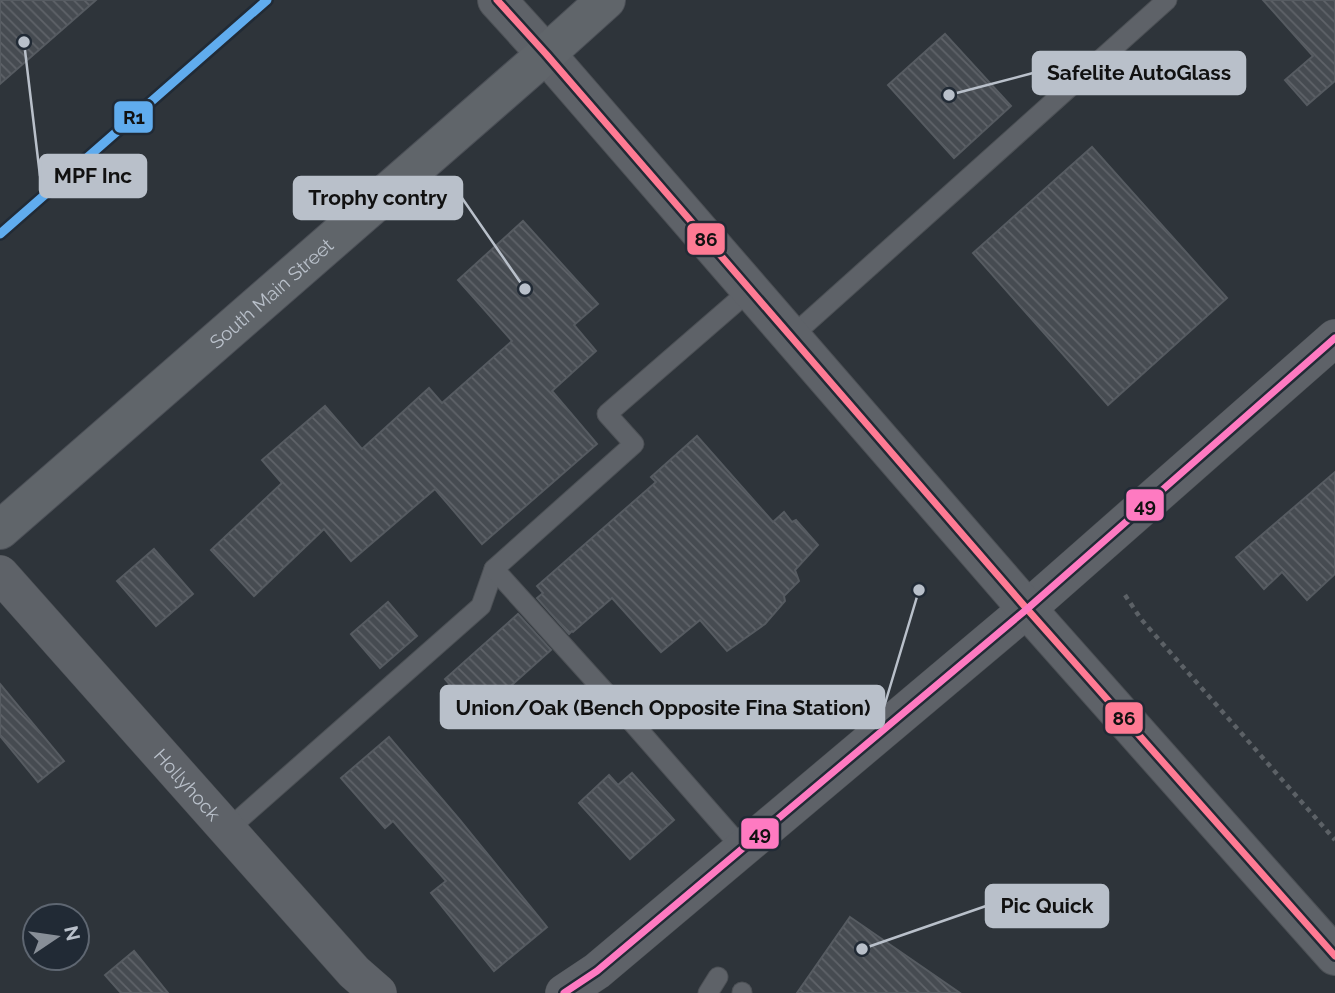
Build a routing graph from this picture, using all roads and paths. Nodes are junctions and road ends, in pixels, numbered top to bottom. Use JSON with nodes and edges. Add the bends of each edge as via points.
{"nodes":[{"id":1,"x":496,"y":0,"type":"edge"},
{"id":2,"x":606,"y":0,"type":"edge"},
{"id":3,"x":1167,"y":0,"type":"edge"},
{"id":4,"x":546,"y":54,"type":"junction"},
{"id":5,"x":750,"y":290,"type":"junction"},
{"id":6,"x":791,"y":337,"type":"junction"},
{"id":7,"x":1335,"y":338,"type":"edge"},
{"id":8,"x":0,"y":530,"type":"edge"},
{"id":9,"x":494,"y":569,"type":"junction"},
{"id":10,"x":0,"y":575,"type":"edge"},
{"id":11,"x":1125,"y":596,"type":"dead end"},
{"id":12,"x":1027,"y":610,"type":"junction"},
{"id":13,"x":226,"y":831,"type":"junction"},
{"id":14,"x":1335,"y":840,"type":"edge"},
{"id":15,"x":743,"y":849,"type":"junction"},
{"id":16,"x":1335,"y":956,"type":"edge"},
{"id":17,"x":378,"y":993,"type":"edge"},
{"id":18,"x":564,"y":993,"type":"edge"}],
"edges":[{"from":1,"to":4,"type":"street"},
{"from":2,"to":4,"type":"main road","name":"South Main Street"},
{"from":3,"to":6,"type":"lane"},
{"from":4,"to":5,"type":"street"},
{"from":4,"to":8,"type":"main road","name":"South Main Street"},
{"from":5,"to":6,"type":"street"},
{"from":5,"to":9,"type":"lane","via":[[607,414],[634,444]]},
{"from":6,"to":12,"type":"street"},
{"from":7,"to":12,"type":"street"},
{"from":9,"to":13,"type":"lane","via":[[481,606]]},
{"from":9,"to":15,"type":"lane"},
{"from":10,"to":13,"type":"street","name":"Hollyhock"},
{"from":11,"to":14,"type":"path"},
{"from":12,"to":15,"type":"street"},
{"from":12,"to":16,"type":"street"},
{"from":13,"to":17,"type":"street","name":"Hollyhock"},
{"from":15,"to":18,"type":"street","via":[[597,971]]}]}
